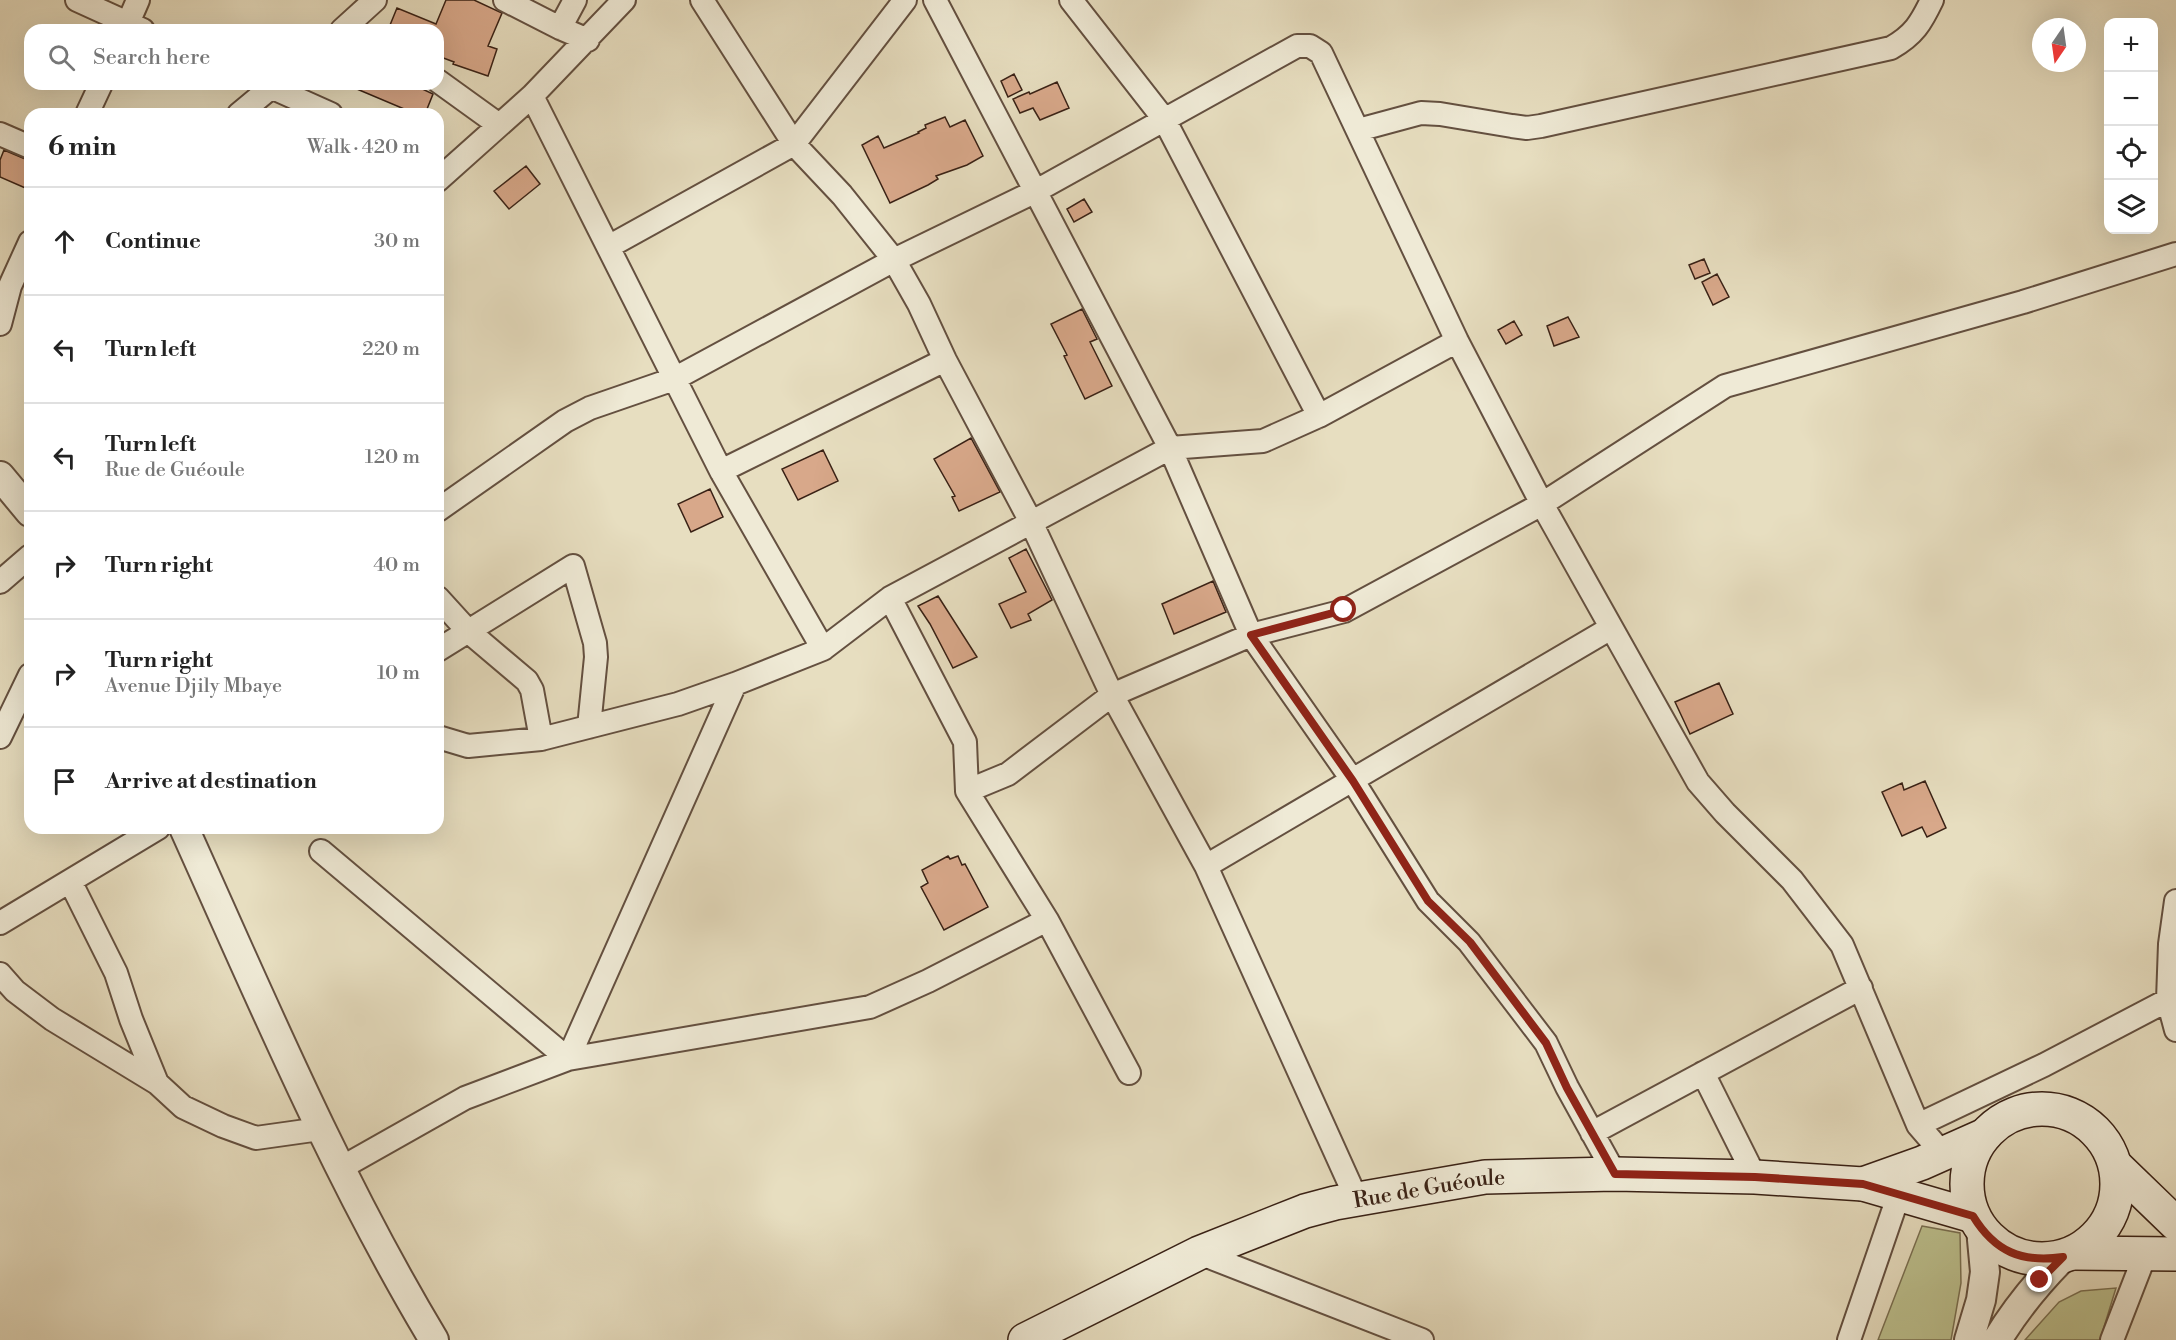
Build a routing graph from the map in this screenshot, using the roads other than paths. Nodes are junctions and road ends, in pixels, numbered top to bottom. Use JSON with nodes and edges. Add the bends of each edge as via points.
{"nodes":[{"id":1,"x":77,"y":0,"type":"edge"},
{"id":2,"x":138,"y":0,"type":"edge"},
{"id":3,"x":375,"y":0,"type":"edge"},
{"id":4,"x":505,"y":0,"type":"edge"},
{"id":5,"x":575,"y":0,"type":"edge"},
{"id":6,"x":624,"y":0,"type":"edge"},
{"id":7,"x":702,"y":0,"type":"edge"},
{"id":8,"x":905,"y":0,"type":"edge"},
{"id":9,"x":935,"y":0,"type":"edge"},
{"id":10,"x":1071,"y":0,"type":"edge"},
{"id":11,"x":1932,"y":0,"type":"edge"},
{"id":12,"x":124,"y":24,"type":"edge"},
{"id":13,"x":133,"y":24,"type":"edge"},
{"id":14,"x":356,"y":24,"type":"edge"},
{"id":15,"x":560,"y":28,"type":"junction"},
{"id":16,"x":588,"y":40,"type":"junction"},
{"id":17,"x":444,"y":85,"type":"edge"},
{"id":18,"x":98,"y":90,"type":"edge"},
{"id":19,"x":265,"y":90,"type":"edge"},
{"id":20,"x":281,"y":90,"type":"edge"},
{"id":21,"x":532,"y":96,"type":"junction"},
{"id":22,"x":90,"y":108,"type":"edge"},
{"id":23,"x":245,"y":108,"type":"edge"},
{"id":24,"x":318,"y":108,"type":"edge"},
{"id":25,"x":1164,"y":119,"type":"junction"},
{"id":26,"x":499,"y":125,"type":"junction"},
{"id":27,"x":1358,"y":130,"type":"junction"},
{"id":28,"x":0,"y":134,"type":"edge"},
{"id":29,"x":24,"y":144,"type":"edge"},
{"id":30,"x":794,"y":144,"type":"junction"},
{"id":31,"x":444,"y":169,"type":"edge"},
{"id":32,"x":1036,"y":191,"type":"junction"},
{"id":33,"x":608,"y":247,"type":"junction"},
{"id":34,"x":2176,"y":254,"type":"edge"},
{"id":35,"x":24,"y":255,"type":"edge"},
{"id":36,"x":894,"y":260,"type":"junction"},
{"id":37,"x":24,"y":269,"type":"edge"},
{"id":38,"x":10,"y":285,"type":"junction"},
{"id":39,"x":0,"y":324,"type":"edge"},
{"id":40,"x":1457,"y":341,"type":"junction"},
{"id":41,"x":945,"y":360,"type":"junction"},
{"id":42,"x":674,"y":379,"type":"junction"},
{"id":43,"x":1319,"y":416,"type":"junction"},
{"id":44,"x":1170,"y":448,"type":"junction"},
{"id":45,"x":721,"y":471,"type":"junction"},
{"id":46,"x":0,"y":476,"type":"edge"},
{"id":47,"x":1542,"y":504,"type":"junction"},
{"id":48,"x":24,"y":505,"type":"edge"},
{"id":49,"x":444,"y":506,"type":"edge"},
{"id":50,"x":1031,"y":522,"type":"junction"},
{"id":51,"x":24,"y":561,"type":"edge"},
{"id":52,"x":0,"y":582,"type":"edge"},
{"id":53,"x":890,"y":598,"type":"junction"},
{"id":54,"x":444,"y":605,"type":"edge"},
{"id":55,"x":1611,"y":628,"type":"junction"},
{"id":56,"x":468,"y":631,"type":"junction"},
{"id":57,"x":1251,"y":635,"type":"junction"},
{"id":58,"x":444,"y":646,"type":"edge"},
{"id":59,"x":823,"y":649,"type":"junction"},
{"id":60,"x":735,"y":684,"type":"junction"},
{"id":61,"x":24,"y":687,"type":"edge"},
{"id":62,"x":1112,"y":695,"type":"junction"},
{"id":63,"x":589,"y":727,"type":"junction"},
{"id":64,"x":0,"y":737,"type":"edge"},
{"id":65,"x":444,"y":739,"type":"edge"},
{"id":66,"x":542,"y":739,"type":"junction"},
{"id":67,"x":1353,"y":781,"type":"junction"},
{"id":68,"x":967,"y":791,"type":"junction"},
{"id":69,"x":148,"y":834,"type":"edge"},
{"id":70,"x":187,"y":834,"type":"edge"},
{"id":71,"x":321,"y":850,"type":"dead end"},
{"id":72,"x":1206,"y":866,"type":"junction"},
{"id":73,"x":70,"y":881,"type":"junction"},
{"id":74,"x":2176,"y":901,"type":"edge"},
{"id":75,"x":1047,"y":920,"type":"junction"},
{"id":76,"x":0,"y":923,"type":"edge"},
{"id":77,"x":2173,"y":945,"type":"edge"},
{"id":78,"x":0,"y":974,"type":"edge"},
{"id":79,"x":1861,"y":988,"type":"junction"},
{"id":80,"x":2168,"y":1000,"type":"junction"},
{"id":81,"x":2176,"y":1030,"type":"edge"},
{"id":82,"x":568,"y":1059,"type":"junction"},
{"id":83,"x":1129,"y":1073,"type":"dead end"},
{"id":84,"x":1703,"y":1073,"type":"junction"},
{"id":85,"x":157,"y":1083,"type":"junction"},
{"id":86,"x":1918,"y":1125,"type":"junction"},
{"id":87,"x":320,"y":1129,"type":"junction"},
{"id":88,"x":1592,"y":1133,"type":"junction"},
{"id":89,"x":1985,"y":1135,"type":"junction"},
{"id":90,"x":1943,"y":1154,"type":"junction"},
{"id":91,"x":2116,"y":1166,"type":"junction"},
{"id":92,"x":341,"y":1168,"type":"junction"},
{"id":93,"x":1615,"y":1174,"type":"junction"},
{"id":94,"x":1755,"y":1177,"type":"junction"},
{"id":95,"x":1863,"y":1184,"type":"junction"},
{"id":96,"x":1899,"y":1194,"type":"junction"},
{"id":97,"x":1357,"y":1200,"type":"junction"},
{"id":98,"x":1977,"y":1222,"type":"junction"},
{"id":99,"x":2176,"y":1224,"type":"edge"},
{"id":100,"x":1199,"y":1253,"type":"junction"},
{"id":101,"x":2068,"y":1255,"type":"junction"},
{"id":102,"x":2161,"y":1255,"type":"edge"},
{"id":103,"x":434,"y":1340,"type":"edge"},
{"id":104,"x":1024,"y":1340,"type":"edge"},
{"id":105,"x":1422,"y":1340,"type":"edge"},
{"id":106,"x":1849,"y":1340,"type":"edge"},
{"id":107,"x":1969,"y":1340,"type":"edge"},
{"id":108,"x":1997,"y":1340,"type":"edge"},
{"id":109,"x":2112,"y":1340,"type":"edge"}],
"edges":[{"from":1,"to":12,"type":"street"},
{"from":2,"to":13,"type":"street"},
{"from":3,"to":14,"type":"street"},
{"from":4,"to":15,"type":"street"},
{"from":5,"to":15,"type":"street"},
{"from":6,"to":16,"type":"street"},
{"from":7,"to":30,"type":"street"},
{"from":8,"to":30,"type":"street"},
{"from":9,"to":32,"type":"street"},
{"from":10,"to":25,"type":"street"},
{"from":11,"to":27,"type":"street","via":[[1920,24],[1907,39],[1891,48],[1541,126],[1527,128],[1421,113]]},
{"from":15,"to":16,"type":"street"},
{"from":16,"to":21,"type":"street"},
{"from":17,"to":26,"type":"street"},
{"from":18,"to":22,"type":"street"},
{"from":19,"to":23,"type":"street"},
{"from":20,"to":24,"type":"street"},
{"from":21,"to":26,"type":"street"},
{"from":21,"to":33,"type":"street"},
{"from":25,"to":27,"type":"street","via":[[1297,46],[1310,46],[1321,52]]},
{"from":25,"to":32,"type":"street"},
{"from":25,"to":43,"type":"street"},
{"from":26,"to":31,"type":"street"},
{"from":27,"to":40,"type":"street"},
{"from":28,"to":29,"type":"street"},
{"from":30,"to":33,"type":"street"},
{"from":30,"to":36,"type":"street","via":[[842,195]]},
{"from":32,"to":36,"type":"street"},
{"from":32,"to":44,"type":"street"},
{"from":33,"to":42,"type":"street"},
{"from":34,"to":47,"type":"street","via":[[2024,302],[1725,386]]},
{"from":35,"to":38,"type":"street"},
{"from":36,"to":41,"type":"street"},
{"from":36,"to":42,"type":"street"},
{"from":37,"to":38,"type":"street"},
{"from":38,"to":39,"type":"street"},
{"from":40,"to":43,"type":"street"},
{"from":40,"to":47,"type":"street"},
{"from":41,"to":45,"type":"street"},
{"from":41,"to":50,"type":"street"},
{"from":42,"to":45,"type":"street"},
{"from":42,"to":49,"type":"street","via":[[590,408],[565,421]]},
{"from":43,"to":44,"type":"street","via":[[1263,441]]},
{"from":44,"to":50,"type":"street"},
{"from":44,"to":57,"type":"street"},
{"from":45,"to":59,"type":"street"},
{"from":46,"to":48,"type":"street"},
{"from":47,"to":55,"type":"street"},
{"from":47,"to":57,"type":"street","via":[[1344,610]]},
{"from":50,"to":53,"type":"street"},
{"from":50,"to":62,"type":"street"},
{"from":51,"to":52,"type":"street"},
{"from":53,"to":59,"type":"street"},
{"from":53,"to":68,"type":"street","via":[[965,742]]},
{"from":54,"to":56,"type":"street"},
{"from":55,"to":67,"type":"street"},
{"from":55,"to":79,"type":"street","via":[[1698,782],[1792,880],[1842,945]]},
{"from":56,"to":58,"type":"street"},
{"from":56,"to":63,"type":"street","via":[[573,566],[595,643]]},
{"from":56,"to":66,"type":"street","via":[[526,681],[532,690]]},
{"from":57,"to":62,"type":"street"},
{"from":57,"to":67,"type":"street"},
{"from":59,"to":60,"type":"street"},
{"from":60,"to":63,"type":"street","via":[[678,704]]},
{"from":60,"to":82,"type":"street"},
{"from":61,"to":64,"type":"street"},
{"from":62,"to":68,"type":"street","via":[[1008,774]]},
{"from":62,"to":72,"type":"street"},
{"from":63,"to":66,"type":"street"},
{"from":65,"to":66,"type":"street","via":[[468,746]]},
{"from":67,"to":72,"type":"street"},
{"from":67,"to":88,"type":"street","via":[[1428,901],[1470,942],[1546,1043]]},
{"from":68,"to":75,"type":"street"},
{"from":69,"to":73,"type":"street"},
{"from":70,"to":87,"type":"street"},
{"from":71,"to":82,"type":"street"},
{"from":72,"to":97,"type":"street"},
{"from":73,"to":76,"type":"street"},
{"from":73,"to":85,"type":"street","via":[[116,973]]},
{"from":74,"to":77,"type":"street"},
{"from":75,"to":82,"type":"street","via":[[870,1007]]},
{"from":75,"to":83,"type":"street"},
{"from":77,"to":80,"type":"street"},
{"from":78,"to":85,"type":"street","via":[[15,992],[52,1019]]},
{"from":79,"to":84,"type":"street"},
{"from":79,"to":86,"type":"street"},
{"from":80,"to":81,"type":"street"},
{"from":80,"to":86,"type":"street"},
{"from":82,"to":92,"type":"street","via":[[465,1098]]},
{"from":84,"to":88,"type":"street"},
{"from":84,"to":94,"type":"street"},
{"from":85,"to":87,"type":"street","via":[[183,1107],[256,1138]]},
{"from":86,"to":90,"type":"street"},
{"from":87,"to":92,"type":"street"},
{"from":88,"to":93,"type":"street"},
{"from":89,"to":90,"type":"main road","name":"Rue de Guéoule"},
{"from":89,"to":91,"type":"main road","via":[[2006,1118],[2032,1109],[2060,1111],[2085,1122],[2105,1141]]},
{"from":89,"to":98,"type":"main road","via":[[1973,1153],[1967,1174],[1967,1195]]},
{"from":90,"to":95,"type":"main road","name":"Rue de Guéoule"},
{"from":91,"to":99,"type":"main road"},
{"from":91,"to":101,"type":"main road","via":[[2115,1208],[2105,1227],[2091,1242]]},
{"from":92,"to":103,"type":"street","via":[[393,1271]]},
{"from":93,"to":94,"type":"main road","name":"Rue de Guéoule"},
{"from":93,"to":97,"type":"main road","name":"Rue de Guéoule","via":[[1485,1177]]},
{"from":94,"to":95,"type":"main road","name":"Rue de Guéoule"},
{"from":95,"to":96,"type":"main road","name":"Rue de Guéoule"},
{"from":96,"to":98,"type":"main road","name":"Rue de Guéoule"},
{"from":96,"to":106,"type":"street"},
{"from":97,"to":100,"type":"main road","name":"Rue de Guéoule","via":[[1305,1211]]},
{"from":98,"to":101,"type":"main road","via":[[2009,1252],[2045,1260]]},
{"from":98,"to":107,"type":"street","via":[[1985,1272]]},
{"from":100,"to":104,"type":"main road","name":"Rue de Guéoule"},
{"from":100,"to":105,"type":"street"},
{"from":101,"to":102,"type":"main road"},
{"from":101,"to":108,"type":"street","via":[[2021,1303]]},
{"from":102,"to":109,"type":"street"}]}
